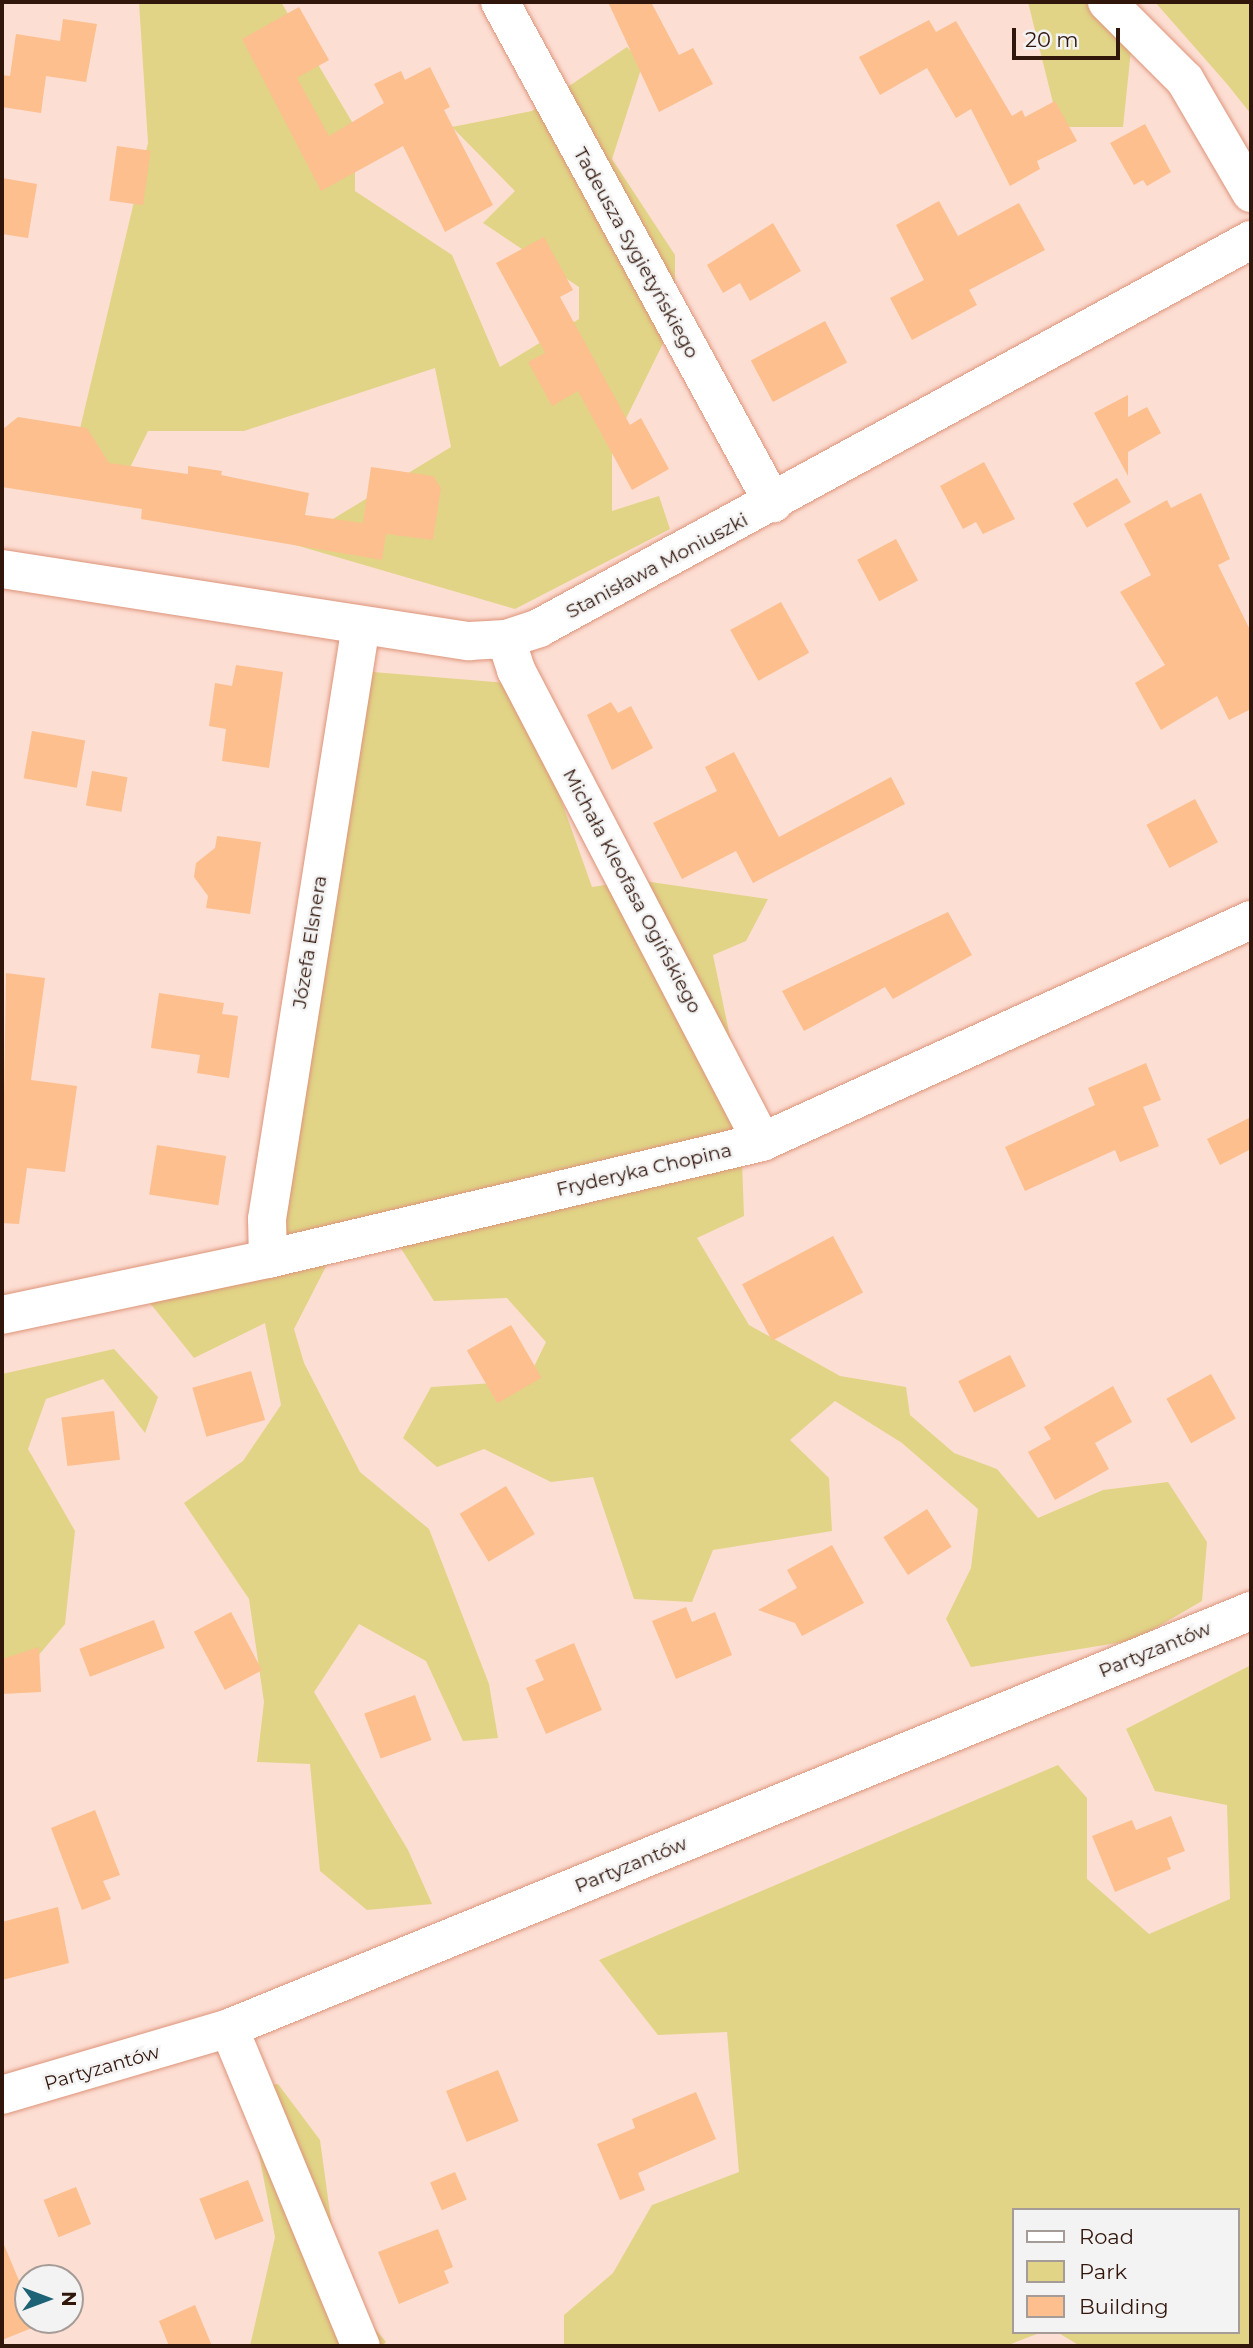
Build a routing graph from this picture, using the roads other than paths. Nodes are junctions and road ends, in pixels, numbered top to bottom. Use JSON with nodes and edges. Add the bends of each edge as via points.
{"nodes":[{"id":1,"x":500,"y":2,"type":"edge"},
{"id":2,"x":1107,"y":2,"type":"edge"},
{"id":3,"x":1251,"y":193,"type":"edge"},
{"id":4,"x":1251,"y":240,"type":"edge"},
{"id":5,"x":773,"y":503,"type":"junction"},
{"id":6,"x":2,"y":569,"type":"edge"},
{"id":7,"x":361,"y":625,"type":"junction"},
{"id":8,"x":506,"y":639,"type":"junction"},
{"id":9,"x":1251,"y":920,"type":"edge"},
{"id":10,"x":762,"y":1142,"type":"junction"},
{"id":11,"x":268,"y":1259,"type":"junction"},
{"id":12,"x":2,"y":1315,"type":"edge"},
{"id":13,"x":1251,"y":1611,"type":"edge"},
{"id":14,"x":229,"y":2028,"type":"junction"},
{"id":15,"x":2,"y":2095,"type":"edge"},
{"id":16,"x":361,"y":2346,"type":"edge"}],
"edges":[{"from":1,"to":5,"type":"street","name":"Tadeusza Sygietyńskiego"},
{"from":2,"to":3,"type":"street","via":[[1185,80]]},
{"from":4,"to":5,"type":"street","name":"Stanisława Moniuszki"},
{"from":5,"to":8,"type":"street","name":"Stanisława Moniuszki","via":[[540,628]]},
{"from":6,"to":7,"type":"street","name":"Stanisława Moniuszki"},
{"from":7,"to":8,"type":"street","name":"Stanisława Moniuszki","via":[[469,641]]},
{"from":7,"to":11,"type":"street","name":"Józefa Elsnera","via":[[267,1219]]},
{"from":8,"to":10,"type":"street","name":"Michała Kleofasa Ogińskiego","via":[[516,670]]},
{"from":9,"to":10,"type":"street","name":"Fryderyka Chopina"},
{"from":10,"to":11,"type":"street","name":"Fryderyka Chopina"},
{"from":11,"to":12,"type":"street","name":"Fryderyka Chopina"},
{"from":13,"to":14,"type":"street","name":"Partyzantów"},
{"from":14,"to":15,"type":"street","name":"Partyzantów"},
{"from":14,"to":16,"type":"street"}]}
